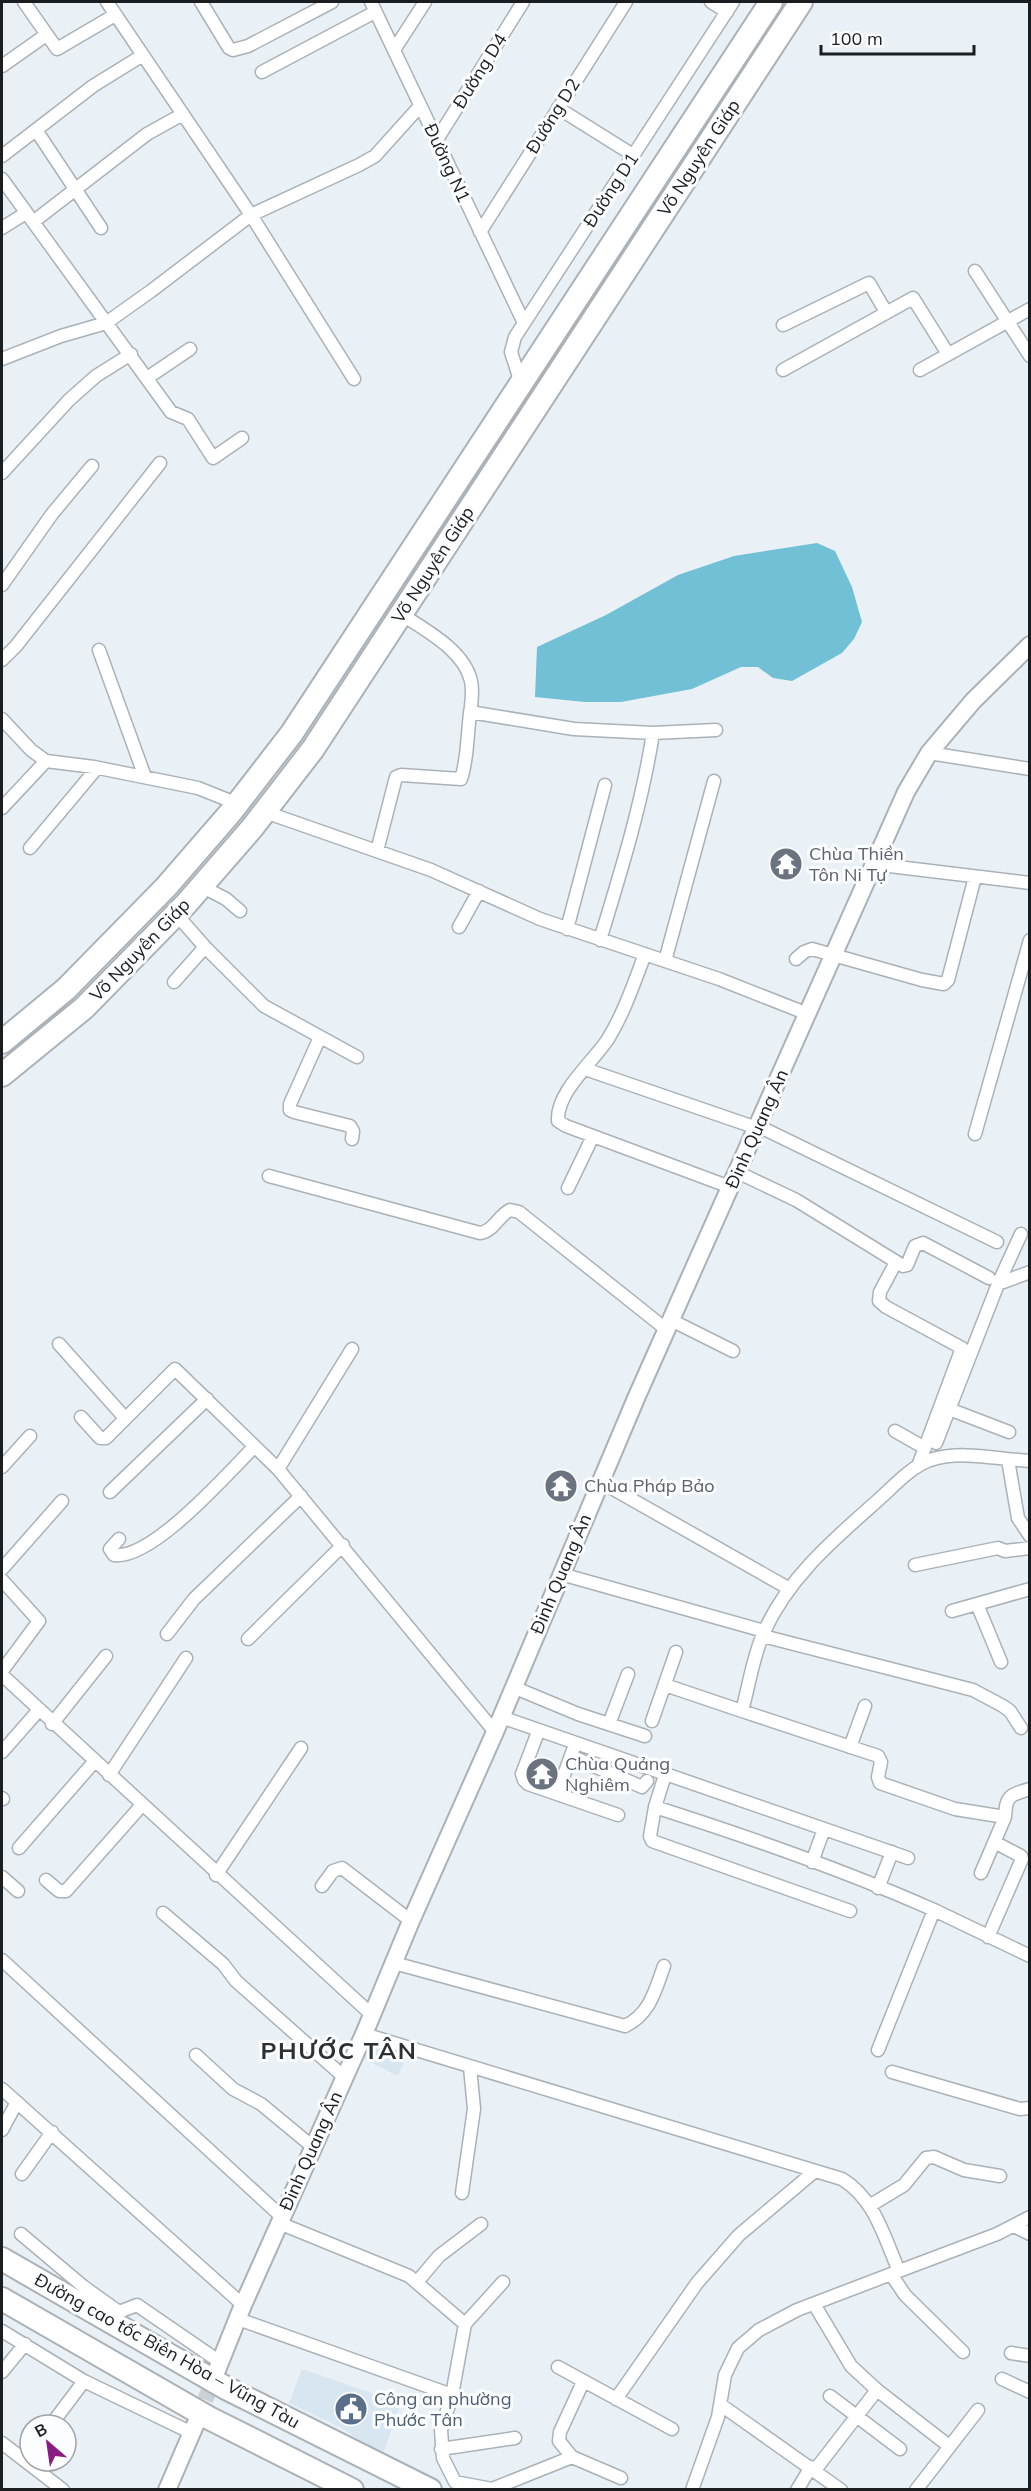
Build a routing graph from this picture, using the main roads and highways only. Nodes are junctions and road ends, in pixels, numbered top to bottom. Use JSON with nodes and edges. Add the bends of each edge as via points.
{"nodes":[{"id":1,"x":771,"y":2,"type":"edge"},
{"id":2,"x":801,"y":2,"type":"edge"},
{"id":3,"x":2,"y":1042,"type":"edge"},
{"id":4,"x":2,"y":1075,"type":"edge"},
{"id":5,"x":2,"y":2259,"type":"edge"},
{"id":6,"x":2,"y":2299,"type":"edge"},
{"id":7,"x":352,"y":2490,"type":"edge"},
{"id":8,"x":430,"y":2490,"type":"edge"}],
"edges":[{"from":1,"to":3,"type":"highway","name":"Võ Nguyên Giáp","via":[[292,733],[238,804],[166,887],[66,989]]},
{"from":2,"to":4,"type":"highway","name":"Võ Nguyên Giáp","via":[[313,749],[265,812],[176,914],[84,1008]]},
{"from":5,"to":8,"type":"highway","name":"Đường cao tốc Biên Hòa – Vũng Tàu","via":[[226,2388]]},
{"from":6,"to":7,"type":"highway","name":"Đường cao tốc Biên Hòa – Vũng Tàu","via":[[209,2418]]}]}
